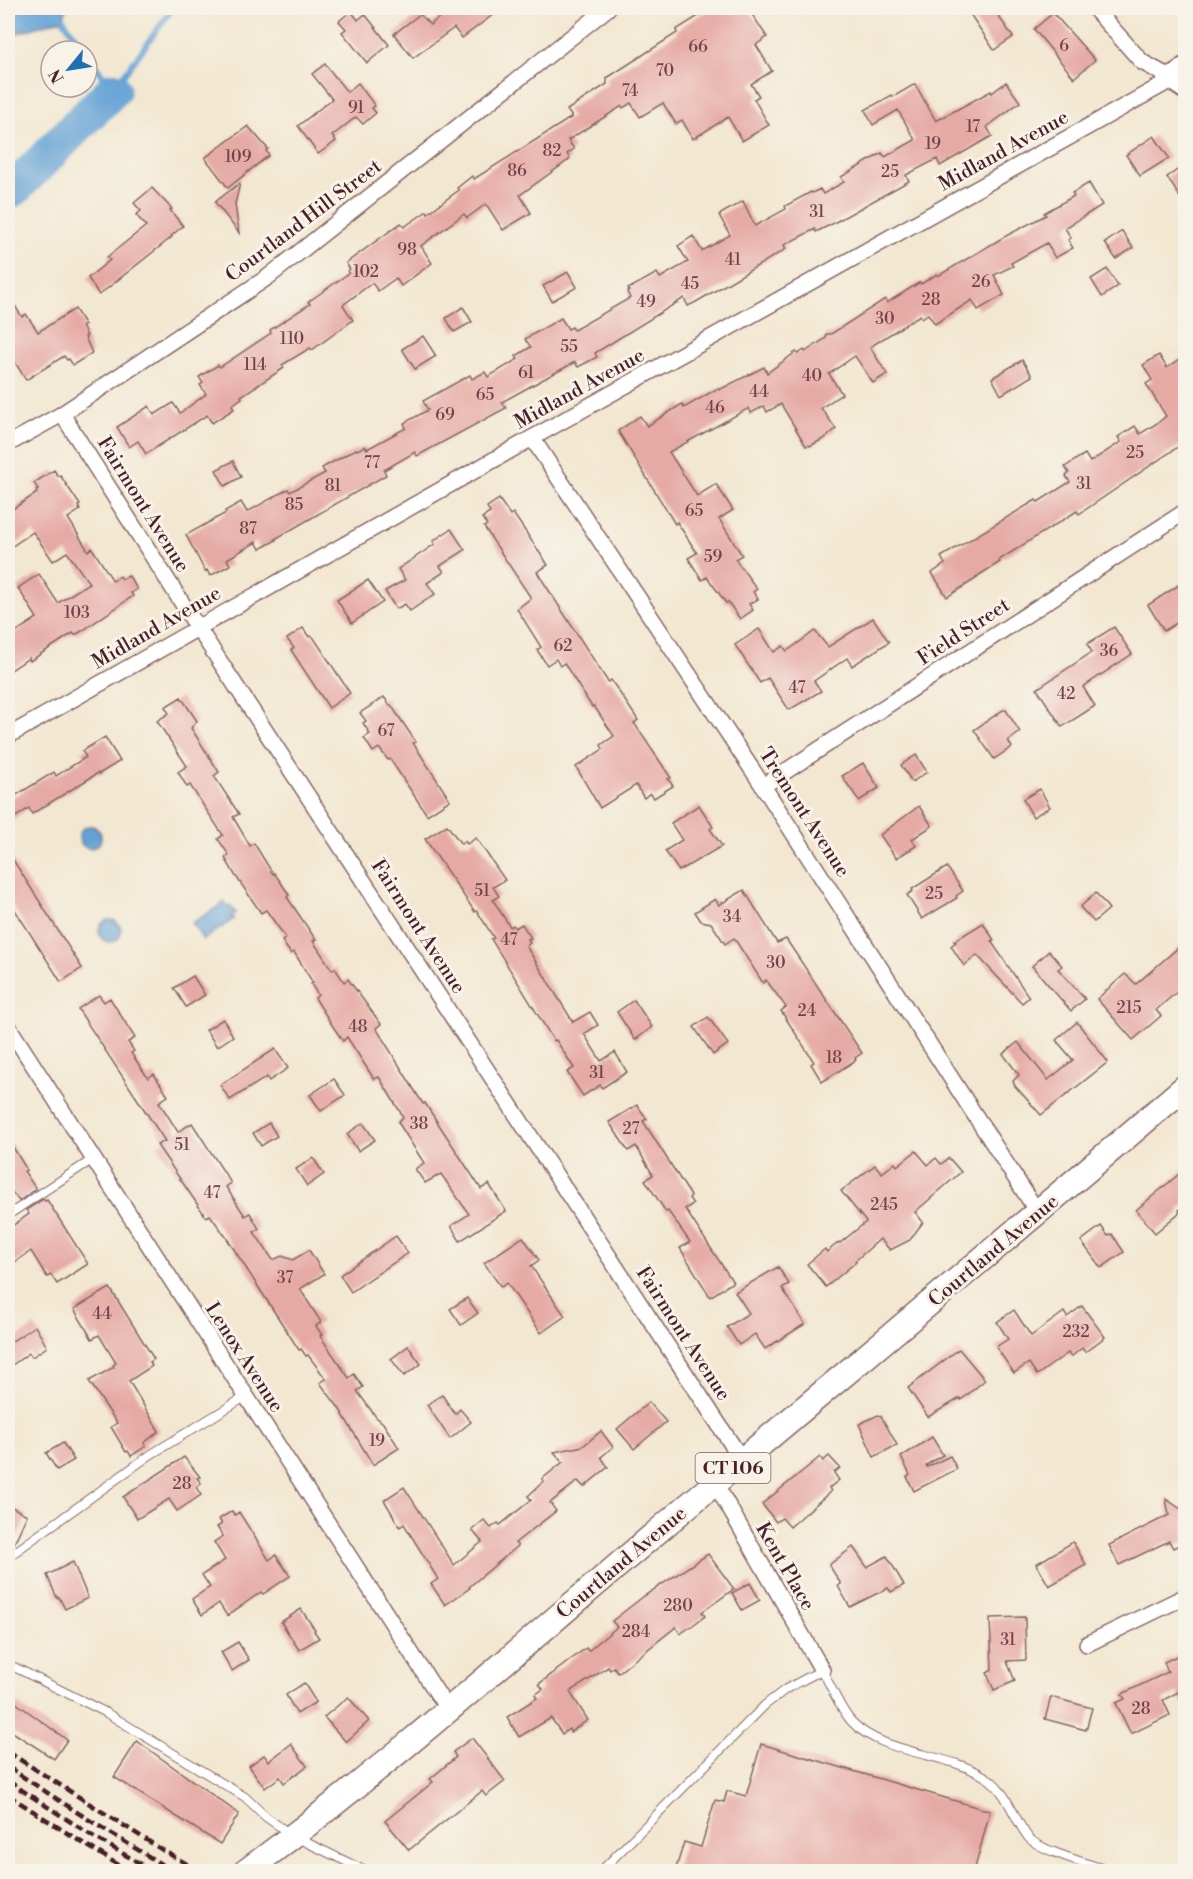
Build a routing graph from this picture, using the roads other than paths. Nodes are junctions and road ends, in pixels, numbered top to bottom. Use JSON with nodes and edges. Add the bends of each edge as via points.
{"nodes":[{"id":1,"x":608,"y":8,"type":"edge"},
{"id":2,"x":1094,"y":8,"type":"edge"},
{"id":3,"x":1181,"y":78,"type":"edge"},
{"id":4,"x":62,"y":414,"type":"junction"},
{"id":5,"x":532,"y":438,"type":"junction"},
{"id":6,"x":8,"y":444,"type":"edge"},
{"id":7,"x":1185,"y":511,"type":"edge"},
{"id":8,"x":198,"y":628,"type":"junction"},
{"id":9,"x":8,"y":736,"type":"edge"},
{"id":10,"x":763,"y":786,"type":"junction"},
{"id":11,"x":8,"y":1026,"type":"edge"},
{"id":12,"x":1185,"y":1086,"type":"edge"},
{"id":13,"x":93,"y":1159,"type":"junction"},
{"id":14,"x":1038,"y":1213,"type":"junction"},
{"id":15,"x":8,"y":1215,"type":"edge"},
{"id":16,"x":245,"y":1396,"type":"junction"},
{"id":17,"x":742,"y":1460,"type":"junction"},
{"id":18,"x":715,"y":1483,"type":"junction"},
{"id":19,"x":8,"y":1557,"type":"edge"},
{"id":20,"x":1185,"y":1596,"type":"edge"},
{"id":21,"x":1087,"y":1644,"type":"dead end"},
{"id":22,"x":8,"y":1664,"type":"edge"},
{"id":23,"x":822,"y":1670,"type":"junction"},
{"id":24,"x":448,"y":1710,"type":"junction"},
{"id":25,"x":286,"y":1841,"type":"junction"},
{"id":26,"x":245,"y":1872,"type":"edge"},
{"id":27,"x":368,"y":1872,"type":"edge"},
{"id":28,"x":600,"y":1872,"type":"edge"},
{"id":29,"x":1112,"y":1872,"type":"edge"}],
"edges":[{"from":1,"to":4,"type":"street","name":"Courtland Hill Street","via":[[268,277]]},
{"from":2,"to":3,"type":"street","via":[[1142,62]]},
{"from":3,"to":5,"type":"street","name":"Midland Avenue"},
{"from":4,"to":6,"type":"street","name":"Courtland Hill Street"},
{"from":4,"to":8,"type":"street","name":"Fairmont Avenue"},
{"from":5,"to":8,"type":"street","name":"Midland Avenue"},
{"from":5,"to":10,"type":"street","name":"Tremont Avenue"},
{"from":7,"to":10,"type":"street","name":"Field Street"},
{"from":8,"to":9,"type":"street","name":"Midland Avenue"},
{"from":8,"to":17,"type":"street","name":"Fairmont Avenue"},
{"from":10,"to":14,"type":"street","name":"Tremont Avenue"},
{"from":11,"to":13,"type":"street","name":"Lenox Avenue"},
{"from":12,"to":14,"type":"main road","name":"Courtland Avenue","number":"CT 106"},
{"from":13,"to":15,"type":"lane"},
{"from":13,"to":16,"type":"street","name":"Lenox Avenue"},
{"from":14,"to":17,"type":"main road","name":"Courtland Avenue","number":"CT 106"},
{"from":16,"to":19,"type":"lane","via":[[150,1455]]},
{"from":16,"to":24,"type":"street","name":"Lenox Avenue"},
{"from":17,"to":18,"type":"main road","name":"Courtland Avenue","number":"CT 106"},
{"from":18,"to":23,"type":"street","name":"Kent Place"},
{"from":18,"to":24,"type":"main road","name":"Courtland Avenue","number":"CT 106"},
{"from":20,"to":21,"type":"street"},
{"from":22,"to":25,"type":"lane","via":[[105,1712],[245,1797]]},
{"from":23,"to":28,"type":"lane","via":[[765,1705]]},
{"from":23,"to":29,"type":"lane","via":[[851,1721],[865,1732],[972,1770],[992,1781],[1030,1840]]},
{"from":24,"to":25,"type":"main road","name":"Courtland Avenue","number":"CT 106"},
{"from":25,"to":26,"type":"main road","name":"Courtland Avenue","number":"CT 106"},
{"from":25,"to":27,"type":"lane"}]}
